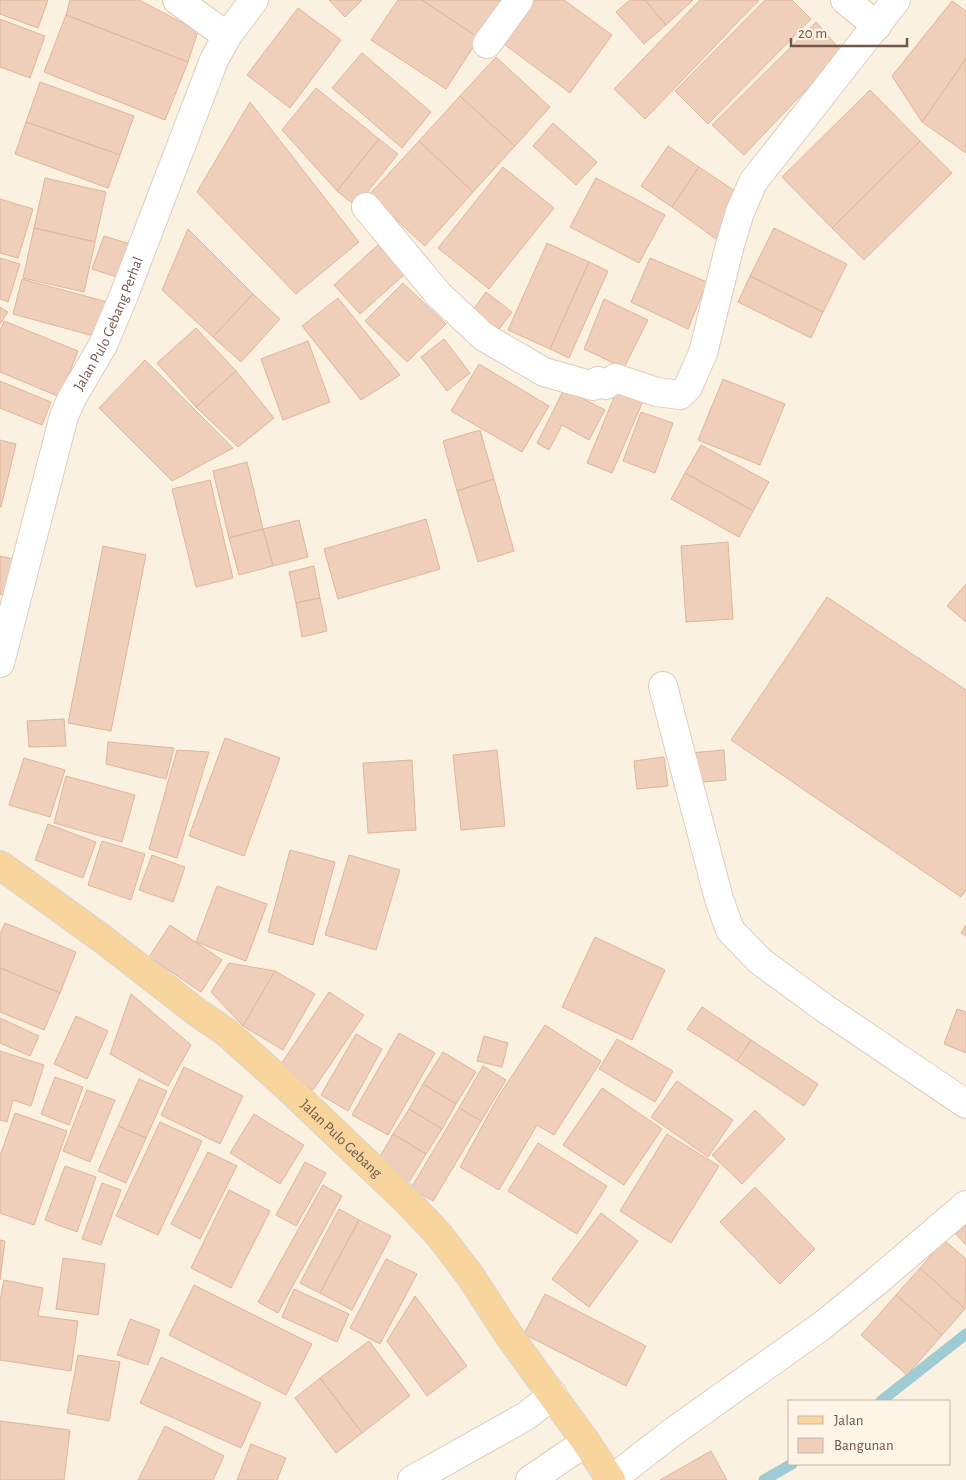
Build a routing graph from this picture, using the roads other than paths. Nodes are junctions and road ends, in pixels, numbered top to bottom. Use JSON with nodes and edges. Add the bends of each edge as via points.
{"nodes":[{"id":1,"x":177,"y":0,"type":"edge"},
{"id":2,"x":254,"y":0,"type":"edge"},
{"id":3,"x":519,"y":0,"type":"edge"},
{"id":4,"x":845,"y":0,"type":"edge"},
{"id":5,"x":896,"y":0,"type":"edge"},
{"id":6,"x":877,"y":26,"type":"junction"},
{"id":7,"x":227,"y":36,"type":"junction"},
{"id":8,"x":488,"y":44,"type":"dead end"},
{"id":9,"x":366,"y":207,"type":"dead end"},
{"id":10,"x":0,"y":663,"type":"edge"},
{"id":11,"x":664,"y":686,"type":"dead end"},
{"id":12,"x":1,"y":868,"type":"edge"},
{"id":13,"x":966,"y":1104,"type":"edge"},
{"id":14,"x":966,"y":1205,"type":"edge"},
{"id":15,"x":553,"y":1395,"type":"junction"},
{"id":16,"x":586,"y":1442,"type":"junction"},
{"id":17,"x":412,"y":1480,"type":"edge"},
{"id":18,"x":530,"y":1480,"type":"edge"},
{"id":19,"x":611,"y":1480,"type":"edge"}],
"edges":[{"from":1,"to":7,"type":"street"},
{"from":2,"to":7,"type":"street","name":"Jalan Pulo Gebang Perhal"},
{"from":3,"to":8,"type":"street"},
{"from":4,"to":6,"type":"street"},
{"from":5,"to":6,"type":"street"},
{"from":6,"to":9,"type":"street","via":[[752,182],[730,244],[702,353],[688,387],[680,395],[657,392],[615,378],[606,385],[598,381],[593,386],[585,384],[544,372],[484,338],[439,295]]},
{"from":7,"to":10,"type":"street","name":"Jalan Pulo Gebang Perhal","via":[[214,60],[103,345],[64,416]]},
{"from":11,"to":13,"type":"street","via":[[719,899],[730,930],[760,962]]},
{"from":12,"to":15,"type":"main road","name":"Jalan Pulo Gebang","via":[[226,1032],[337,1134],[440,1236]]},
{"from":14,"to":19,"type":"street","via":[[823,1325]]},
{"from":15,"to":16,"type":"main road","name":"Jalan Pulo Gebang"},
{"from":15,"to":17,"type":"street","via":[[526,1416]]},
{"from":16,"to":18,"type":"street"},
{"from":16,"to":19,"type":"main road","name":"Jalan Pulo Gebang"}]}
